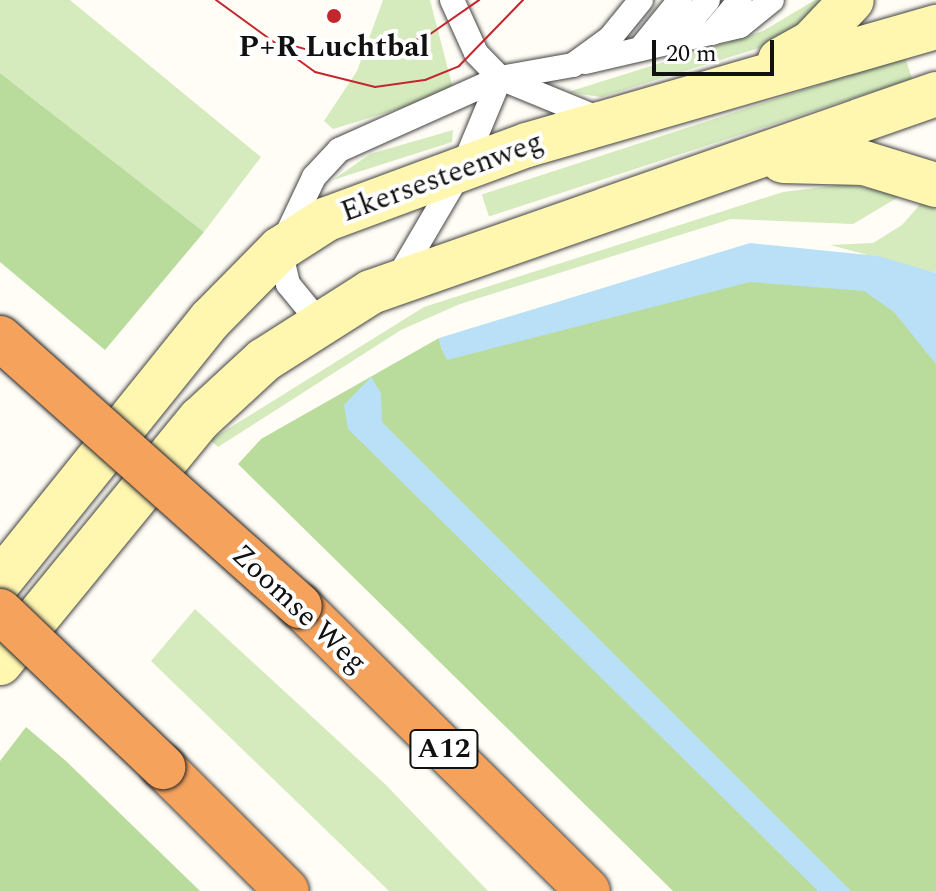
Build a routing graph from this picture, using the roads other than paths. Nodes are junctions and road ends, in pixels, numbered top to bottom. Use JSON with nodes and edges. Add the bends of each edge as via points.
{"nodes":[{"id":1,"x":452,"y":0,"type":"edge"},
{"id":2,"x":641,"y":0,"type":"edge"},
{"id":3,"x":680,"y":0,"type":"edge"},
{"id":4,"x":708,"y":0,"type":"edge"},
{"id":5,"x":740,"y":0,"type":"edge"},
{"id":6,"x":772,"y":0,"type":"edge"},
{"id":7,"x":852,"y":0,"type":"edge"},
{"id":8,"x":936,"y":27,"type":"edge"},
{"id":9,"x":712,"y":33,"type":"junction"},
{"id":10,"x":674,"y":41,"type":"junction"},
{"id":11,"x":640,"y":49,"type":"junction"},
{"id":12,"x":573,"y":65,"type":"junction"},
{"id":13,"x":500,"y":78,"type":"junction"},
{"id":14,"x":736,"y":83,"type":"junction"},
{"id":15,"x":936,"y":94,"type":"edge"},
{"id":16,"x":609,"y":122,"type":"junction"},
{"id":17,"x":753,"y":161,"type":"junction"},
{"id":18,"x":463,"y":167,"type":"junction"},
{"id":19,"x":936,"y":185,"type":"edge"},
{"id":20,"x":280,"y":249,"type":"junction"},
{"id":21,"x":399,"y":276,"type":"junction"},
{"id":22,"x":320,"y":323,"type":"junction"},
{"id":23,"x":0,"y":338,"type":"edge"},
{"id":24,"x":0,"y":581,"type":"edge"},
{"id":25,"x":0,"y":611,"type":"edge"},
{"id":26,"x":0,"y":663,"type":"edge"},
{"id":27,"x":287,"y":891,"type":"edge"},
{"id":28,"x":588,"y":891,"type":"edge"}],
"edges":[{"from":1,"to":13,"type":"lane","via":[[476,53]]},
{"from":2,"to":12,"type":"lane","via":[[610,38]]},
{"from":3,"to":11,"type":"lane"},
{"from":4,"to":10,"type":"lane"},
{"from":5,"to":9,"type":"lane"},
{"from":6,"to":9,"type":"lane","via":[[754,20]]},
{"from":7,"to":14,"type":"main road","via":[[811,43]]},
{"from":8,"to":14,"type":"main road","name":"Ekersesteenweg"},
{"from":9,"to":10,"type":"lane"},
{"from":10,"to":11,"type":"lane"},
{"from":11,"to":12,"type":"lane"},
{"from":12,"to":13,"type":"lane"},
{"from":13,"to":16,"type":"lane"},
{"from":13,"to":18,"type":"lane"},
{"from":13,"to":20,"type":"lane","via":[[339,150],[314,177]]},
{"from":14,"to":16,"type":"main road","name":"Ekersesteenweg"},
{"from":15,"to":17,"type":"main road"},
{"from":16,"to":18,"type":"main road","name":"Ekersesteenweg"},
{"from":17,"to":19,"type":"main road","via":[[864,163]]},
{"from":17,"to":21,"type":"main road"},
{"from":18,"to":20,"type":"main road","name":"Ekersesteenweg","via":[[368,199]]},
{"from":18,"to":21,"type":"lane"},
{"from":20,"to":22,"type":"lane","via":[[288,284]]},
{"from":20,"to":24,"type":"main road","name":"Ekersesteenweg","via":[[210,320]]},
{"from":21,"to":22,"type":"main road"},
{"from":22,"to":26,"type":"main road","via":[[264,360],[200,419]]},
{"from":23,"to":28,"type":"highway","name":"Zoomse Weg","number":"A12","bridge":true,"via":[[300,606]]},
{"from":25,"to":27,"type":"highway","bridge":true}]}
